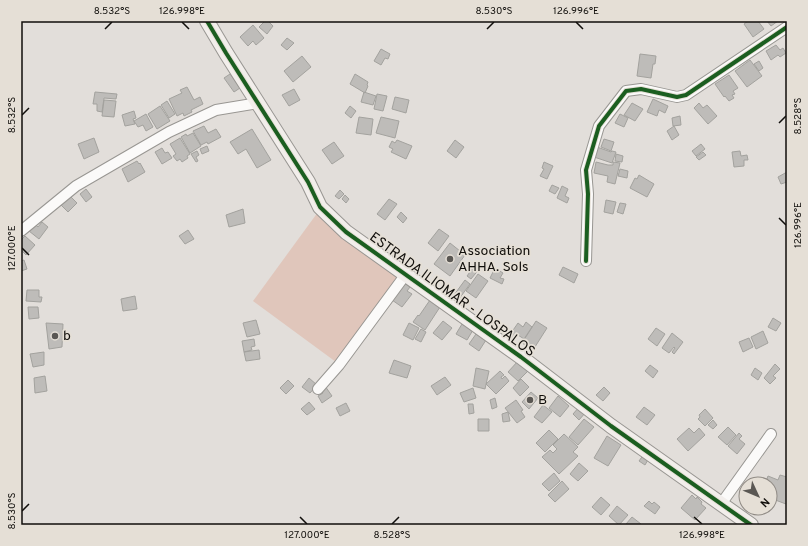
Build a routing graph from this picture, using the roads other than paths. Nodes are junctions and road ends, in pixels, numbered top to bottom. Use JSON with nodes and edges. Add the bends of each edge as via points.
{"nodes":[{"id":1,"x":207,"y":21,"type":"edge"},
{"id":2,"x":787,"y":26,"type":"edge"},
{"id":3,"x":258,"y":103,"type":"junction"},
{"id":4,"x":21,"y":231,"type":"edge"},
{"id":5,"x":586,"y":261,"type":"dead end"},
{"id":6,"x":406,"y":274,"type":"junction"},
{"id":7,"x":318,"y":389,"type":"dead end"},
{"id":8,"x":770,"y":434,"type":"dead end"},
{"id":9,"x":721,"y":504,"type":"junction"},
{"id":10,"x":751,"y":525,"type":"edge"}],
"edges":[{"from":1,"to":3,"type":"street","name":"ESTRADA ILIOMAR - LOSPALOS"},
{"from":2,"to":5,"type":"street","via":[[686,95],[677,97],[641,89],[626,91],[598,126],[586,170]]},
{"from":3,"to":4,"type":"street","via":[[216,110],[169,132],[76,186]]},
{"from":3,"to":6,"type":"street","name":"ESTRADA ILIOMAR - LOSPALOS","via":[[308,182],[320,207],[346,232]]},
{"from":6,"to":7,"type":"street","via":[[339,365]]},
{"from":6,"to":9,"type":"street","name":"ESTRADA ILIOMAR - LOSPALOS"},
{"from":8,"to":9,"type":"street"},
{"from":9,"to":10,"type":"street","name":"ESTRADA ILIOMAR - LOSPALOS"}]}
